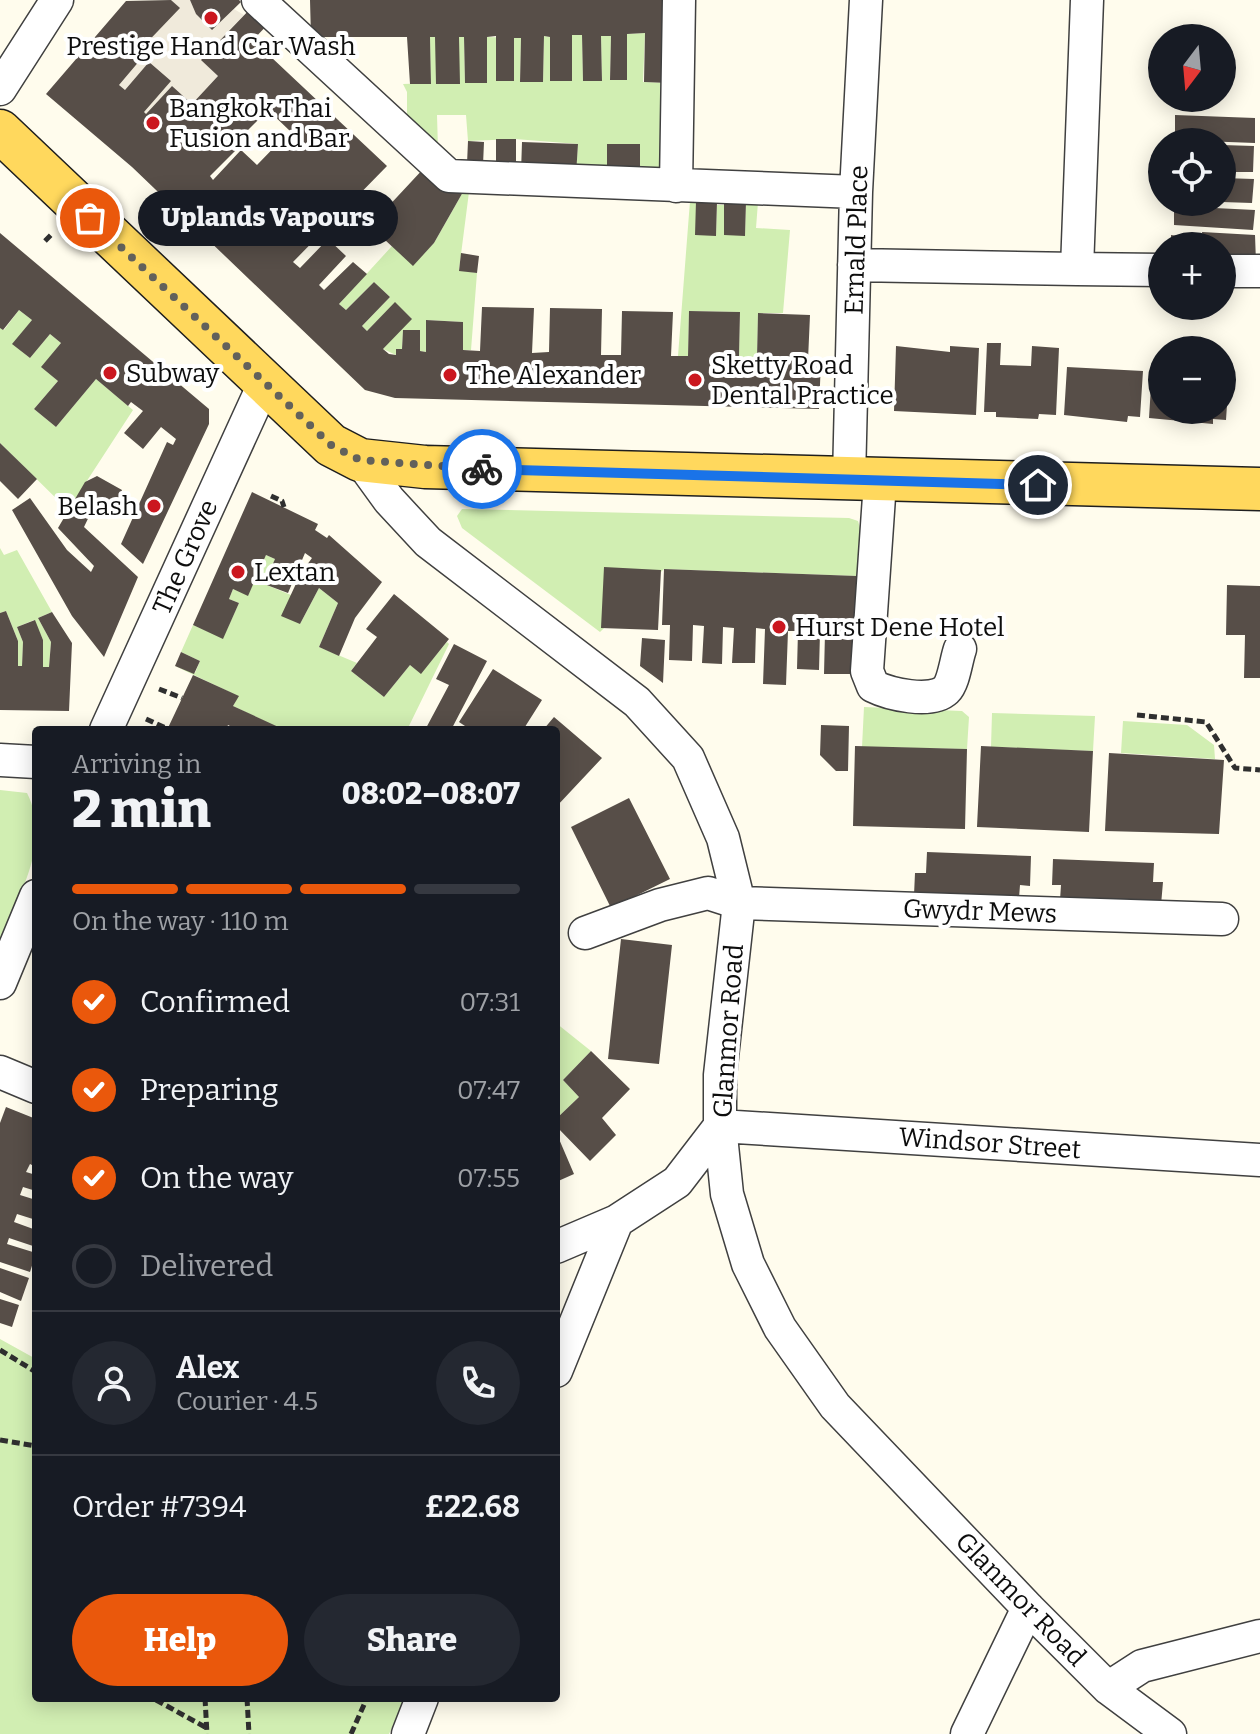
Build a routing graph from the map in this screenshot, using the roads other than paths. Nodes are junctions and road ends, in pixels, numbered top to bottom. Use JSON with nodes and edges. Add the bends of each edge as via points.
{"nodes":[{"id":1,"x":57,"y":0,"type":"edge"},
{"id":2,"x":258,"y":0,"type":"edge"},
{"id":3,"x":679,"y":0,"type":"edge"},
{"id":4,"x":866,"y":0,"type":"edge"},
{"id":5,"x":1087,"y":0,"type":"edge"},
{"id":6,"x":0,"y":89,"type":"edge"},
{"id":7,"x":0,"y":131,"type":"edge"},
{"id":8,"x":676,"y":186,"type":"junction"},
{"id":9,"x":856,"y":192,"type":"junction"},
{"id":10,"x":854,"y":265,"type":"junction"},
{"id":11,"x":1077,"y":269,"type":"junction"},
{"id":12,"x":1148,"y":270,"type":"edge"},
{"id":13,"x":1236,"y":271,"type":"edge"},
{"id":14,"x":1260,"y":271,"type":"edge"},
{"id":15,"x":264,"y":384,"type":"junction"},
{"id":16,"x":360,"y":460,"type":"junction"},
{"id":17,"x":864,"y":480,"type":"junction"},
{"id":18,"x":1260,"y":489,"type":"edge"},
{"id":19,"x":960,"y":649,"type":"dead end"},
{"id":20,"x":108,"y":726,"type":"edge"},
{"id":21,"x":0,"y":760,"type":"edge"},
{"id":22,"x":32,"y":762,"type":"edge"},
{"id":23,"x":739,"y":903,"type":"junction"},
{"id":24,"x":32,"y":906,"type":"edge"},
{"id":25,"x":1222,"y":919,"type":"dead end"},
{"id":26,"x":585,"y":933,"type":"dead end"},
{"id":27,"x":0,"y":983,"type":"edge"},
{"id":28,"x":0,"y":1072,"type":"edge"},
{"id":29,"x":32,"y":1085,"type":"edge"},
{"id":30,"x":720,"y":1126,"type":"junction"},
{"id":31,"x":1260,"y":1160,"type":"edge"},
{"id":32,"x":617,"y":1221,"type":"junction"},
{"id":33,"x":560,"y":1245,"type":"edge"},
{"id":34,"x":560,"y":1361,"type":"edge"},
{"id":35,"x":1028,"y":1608,"type":"junction"},
{"id":36,"x":1260,"y":1636,"type":"edge"},
{"id":37,"x":1108,"y":1688,"type":"junction"},
{"id":38,"x":420,"y":1702,"type":"edge"},
{"id":39,"x":408,"y":1734,"type":"edge"},
{"id":40,"x":967,"y":1734,"type":"edge"},
{"id":41,"x":1170,"y":1734,"type":"edge"}],
"edges":[{"from":1,"to":6,"type":"street"},
{"from":2,"to":8,"type":"street","via":[[449,176]]},
{"from":3,"to":8,"type":"street"},
{"from":4,"to":9,"type":"street","name":"Ernald Place"},
{"from":5,"to":11,"type":"street"},
{"from":7,"to":15,"type":"main road"},
{"from":8,"to":9,"type":"street"},
{"from":9,"to":10,"type":"street","name":"Ernald Place"},
{"from":10,"to":11,"type":"street"},
{"from":10,"to":17,"type":"street","name":"Ernald Place"},
{"from":11,"to":12,"type":"street"},
{"from":13,"to":14,"type":"street"},
{"from":15,"to":16,"type":"main road","via":[[331,445]]},
{"from":15,"to":20,"type":"street","name":"The Grove"},
{"from":16,"to":17,"type":"main road","via":[[425,467]]},
{"from":16,"to":23,"type":"street","name":"Glanmor Road","via":[[428,542],[637,702],[688,758],[723,838]]},
{"from":17,"to":18,"type":"main road"},
{"from":17,"to":19,"type":"street","name":"Ernald Place","via":[[867,671],[873,686],[887,693],[937,696],[948,689]]},
{"from":21,"to":22,"type":"street"},
{"from":23,"to":25,"type":"street","name":"Gwydr Mews"},
{"from":23,"to":26,"type":"street","name":"Gwydr Mews","via":[[708,893]]},
{"from":23,"to":30,"type":"street","name":"Glanmor Road","via":[[720,1075]]},
{"from":24,"to":27,"type":"street"},
{"from":28,"to":29,"type":"street"},
{"from":30,"to":31,"type":"street","name":"Windsor Street"},
{"from":30,"to":32,"type":"street","via":[[677,1182]]},
{"from":30,"to":35,"type":"street","name":"Glanmor Road","via":[[727,1194],[748,1264],[780,1328],[835,1406]]},
{"from":32,"to":33,"type":"street"},
{"from":32,"to":34,"type":"street"},
{"from":35,"to":37,"type":"street","name":"Glanmor Road"},
{"from":35,"to":40,"type":"street"},
{"from":36,"to":37,"type":"street","via":[[1142,1666]]},
{"from":37,"to":41,"type":"street","name":"Glanmor Road"},
{"from":38,"to":39,"type":"street"}]}
